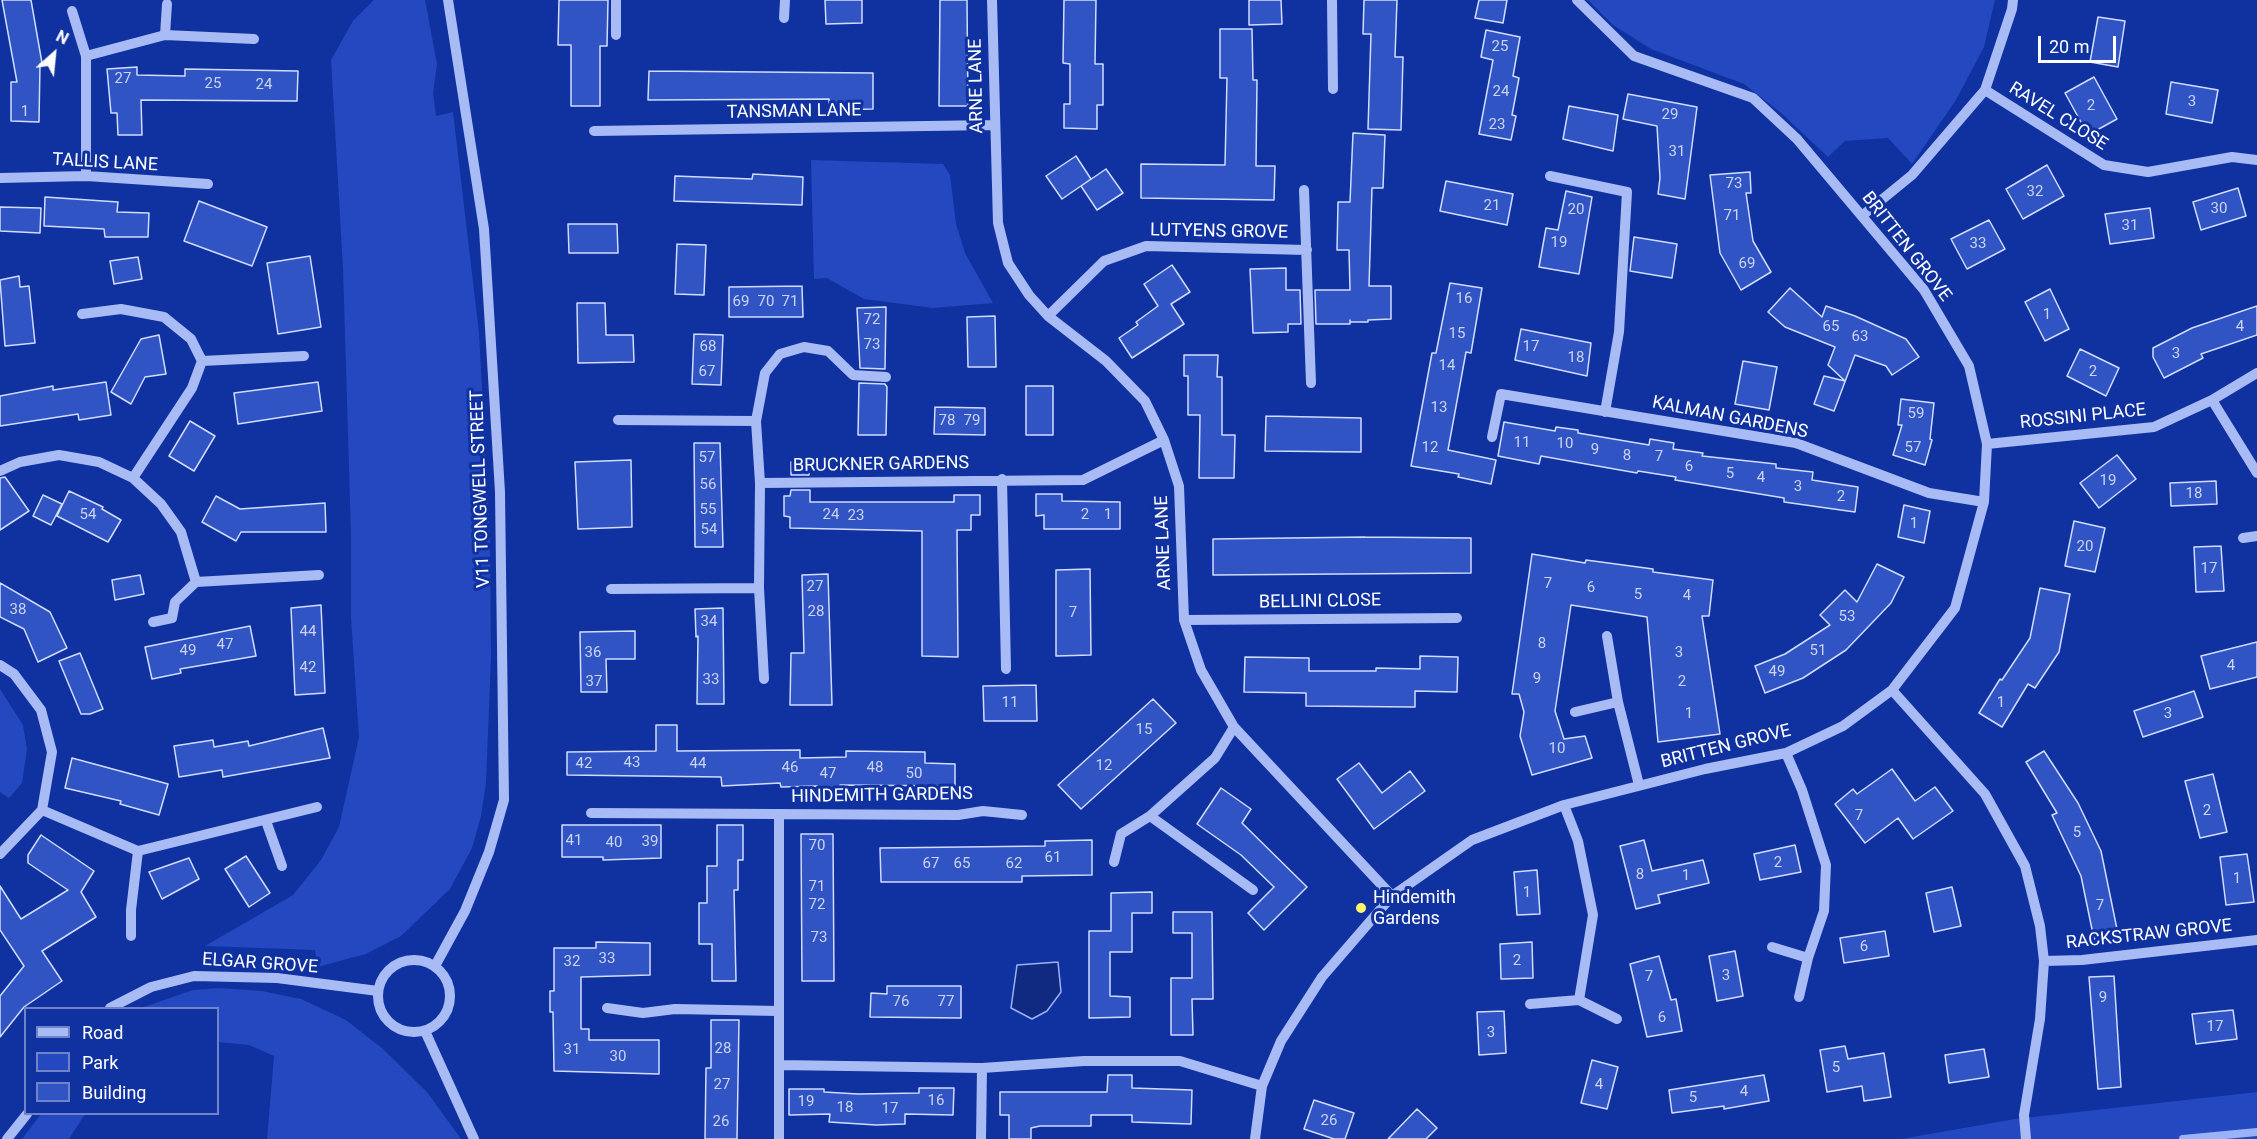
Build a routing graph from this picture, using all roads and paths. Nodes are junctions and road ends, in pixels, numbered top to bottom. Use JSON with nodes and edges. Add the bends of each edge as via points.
{"nodes":[{"id":1,"x":448,"y":0,"type":"edge"},
{"id":2,"x":616,"y":0,"type":"edge"},
{"id":3,"x":785,"y":0,"type":"edge"},
{"id":4,"x":992,"y":0,"type":"edge"},
{"id":5,"x":1332,"y":0,"type":"edge"},
{"id":6,"x":1577,"y":0,"type":"edge"},
{"id":7,"x":2013,"y":0,"type":"edge"},
{"id":8,"x":167,"y":4,"type":"dead end"},
{"id":9,"x":72,"y":11,"type":"dead end"},
{"id":10,"x":784,"y":18,"type":"dead end"},
{"id":11,"x":165,"y":35,"type":"junction"},
{"id":12,"x":616,"y":35,"type":"dead end"},
{"id":13,"x":254,"y":39,"type":"dead end"},
{"id":14,"x":86,"y":56,"type":"junction"},
{"id":15,"x":1333,"y":89,"type":"dead end"},
{"id":16,"x":1985,"y":90,"type":"junction"},
{"id":17,"x":994,"y":125,"type":"junction"},
{"id":18,"x":594,"y":131,"type":"dead end"},
{"id":19,"x":2257,"y":160,"type":"edge"},
{"id":20,"x":86,"y":176,"type":"junction"},
{"id":21,"x":1550,"y":176,"type":"dead end"},
{"id":22,"x":0,"y":177,"type":"edge"},
{"id":23,"x":208,"y":184,"type":"dead end"},
{"id":24,"x":1304,"y":190,"type":"dead end"},
{"id":25,"x":1863,"y":215,"type":"junction"},
{"id":26,"x":1306,"y":250,"type":"junction"},
{"id":27,"x":82,"y":314,"type":"dead end"},
{"id":28,"x":1048,"y":315,"type":"junction"},
{"id":29,"x":304,"y":356,"type":"dead end"},
{"id":30,"x":202,"y":361,"type":"junction"},
{"id":31,"x":2257,"y":373,"type":"edge"},
{"id":32,"x":886,"y":377,"type":"dead end"},
{"id":33,"x":1311,"y":383,"type":"dead end"},
{"id":34,"x":2212,"y":400,"type":"junction"},
{"id":35,"x":1605,"y":412,"type":"junction"},
{"id":36,"x":618,"y":420,"type":"dead end"},
{"id":37,"x":756,"y":421,"type":"junction"},
{"id":38,"x":1492,"y":436,"type":"dead end"},
{"id":39,"x":1164,"y":440,"type":"junction"},
{"id":40,"x":1987,"y":444,"type":"junction"},
{"id":41,"x":0,"y":471,"type":"edge"},
{"id":42,"x":2257,"y":473,"type":"edge"},
{"id":43,"x":133,"y":478,"type":"junction"},
{"id":44,"x":1002,"y":480,"type":"junction"},
{"id":45,"x":760,"y":483,"type":"junction"},
{"id":46,"x":1984,"y":502,"type":"junction"},
{"id":47,"x":2257,"y":536,"type":"edge"},
{"id":48,"x":2243,"y":538,"type":"dead end"},
{"id":49,"x":319,"y":575,"type":"dead end"},
{"id":50,"x":196,"y":582,"type":"junction"},
{"id":51,"x":759,"y":588,"type":"junction"},
{"id":52,"x":611,"y":589,"type":"dead end"},
{"id":53,"x":1457,"y":618,"type":"dead end"},
{"id":54,"x":1184,"y":620,"type":"junction"},
{"id":55,"x":153,"y":622,"type":"dead end"},
{"id":56,"x":1607,"y":636,"type":"dead end"},
{"id":57,"x":0,"y":665,"type":"edge"},
{"id":58,"x":1006,"y":669,"type":"dead end"},
{"id":59,"x":764,"y":678,"type":"dead end"},
{"id":60,"x":1892,"y":690,"type":"junction"},
{"id":61,"x":1618,"y":702,"type":"junction"},
{"id":62,"x":1575,"y":712,"type":"dead end"},
{"id":63,"x":1234,"y":727,"type":"junction"},
{"id":64,"x":1786,"y":753,"type":"junction"},
{"id":65,"x":1639,"y":785,"type":"junction"},
{"id":66,"x":1564,"y":805,"type":"junction"},
{"id":67,"x":317,"y":807,"type":"dead end"},
{"id":68,"x":42,"y":810,"type":"junction"},
{"id":69,"x":591,"y":813,"type":"dead end"},
{"id":70,"x":779,"y":815,"type":"junction"},
{"id":71,"x":1022,"y":815,"type":"dead end"},
{"id":72,"x":1150,"y":816,"type":"junction"},
{"id":73,"x":266,"y":821,"type":"junction"},
{"id":74,"x":138,"y":851,"type":"junction"},
{"id":75,"x":0,"y":854,"type":"edge"},
{"id":76,"x":1114,"y":862,"type":"dead end"},
{"id":77,"x":282,"y":867,"type":"dead end"},
{"id":78,"x":1253,"y":890,"type":"dead end"},
{"id":79,"x":1392,"y":896,"type":"junction"},
{"id":80,"x":131,"y":936,"type":"dead end"},
{"id":81,"x":2257,"y":940,"type":"edge"},
{"id":82,"x":1772,"y":947,"type":"dead end"},
{"id":83,"x":1808,"y":958,"type":"junction"},
{"id":84,"x":2044,"y":962,"type":"junction"},
{"id":85,"x":435,"y":966,"type":"junction"},
{"id":86,"x":378,"y":991,"type":"junction"},
{"id":87,"x":1799,"y":997,"type":"dead end"},
{"id":88,"x":1579,"y":1000,"type":"junction"},
{"id":89,"x":1530,"y":1004,"type":"dead end"},
{"id":90,"x":112,"y":1007,"type":"edge"},
{"id":91,"x":607,"y":1008,"type":"dead end"},
{"id":92,"x":778,"y":1011,"type":"junction"},
{"id":93,"x":1617,"y":1019,"type":"dead end"},
{"id":94,"x":425,"y":1031,"type":"junction"},
{"id":95,"x":779,"y":1065,"type":"junction"},
{"id":96,"x":982,"y":1068,"type":"junction"},
{"id":97,"x":1262,"y":1086,"type":"junction"},
{"id":98,"x":25,"y":1115,"type":"edge"},
{"id":99,"x":7,"y":1139,"type":"edge"},
{"id":100,"x":474,"y":1139,"type":"edge"},
{"id":101,"x":779,"y":1139,"type":"edge"},
{"id":102,"x":981,"y":1139,"type":"edge"},
{"id":103,"x":1255,"y":1139,"type":"edge"},
{"id":104,"x":2025,"y":1139,"type":"edge"}],
"edges":[{"from":1,"to":85,"type":"street","name":"V11 TONGWELL STREET","via":[[484,229],[500,492],[504,800],[489,852],[465,911]]},
{"from":2,"to":12,"type":"street"},
{"from":3,"to":10,"type":"street"},
{"from":4,"to":17,"type":"street","name":"ARNE LANE"},
{"from":5,"to":15,"type":"street"},
{"from":6,"to":25,"type":"street","name":"BRITTEN GROVE","via":[[1634,56],[1753,98],[1797,139]]},
{"from":7,"to":16,"type":"street"},
{"from":8,"to":11,"type":"street"},
{"from":9,"to":14,"type":"street"},
{"from":11,"to":13,"type":"street"},
{"from":11,"to":14,"type":"street"},
{"from":14,"to":20,"type":"street"},
{"from":16,"to":19,"type":"street","name":"RAVEL CLOSE","via":[[2104,165],[2148,172],[2232,157]]},
{"from":16,"to":25,"type":"street","via":[[1912,175]]},
{"from":17,"to":18,"type":"street","name":"TANSMAN LANE"},
{"from":17,"to":28,"type":"street","name":"ARNE LANE","via":[[998,223],[1008,263]]},
{"from":20,"to":22,"type":"street","name":"TALLIS LANE"},
{"from":20,"to":23,"type":"street","name":"TALLIS LANE"},
{"from":21,"to":35,"type":"street","via":[[1627,192],[1619,332]]},
{"from":24,"to":26,"type":"street","name":"LUTYENS GROVE"},
{"from":25,"to":40,"type":"street","name":"BRITTEN GROVE","via":[[1924,290],[1969,366]]},
{"from":26,"to":28,"type":"street","name":"LUTYENS GROVE","via":[[1146,246],[1104,261]]},
{"from":26,"to":33,"type":"street","name":"LUTYENS GROVE"},
{"from":27,"to":30,"type":"street","via":[[121,309],[164,317],[191,339]]},
{"from":28,"to":39,"type":"street","name":"ARNE LANE","via":[[1106,361],[1144,401]]},
{"from":29,"to":30,"type":"street"},
{"from":30,"to":43,"type":"street","via":[[192,388]]},
{"from":31,"to":34,"type":"street","name":"ROSSINI PLACE"},
{"from":32,"to":37,"type":"street","via":[[853,375],[828,351],[804,347],[780,354],[765,374]]},
{"from":34,"to":40,"type":"street","name":"ROSSINI PLACE","via":[[2154,427]]},
{"from":34,"to":42,"type":"street"},
{"from":35,"to":38,"type":"street","name":"KALMAN GARDENS","via":[[1501,394]]},
{"from":35,"to":46,"type":"street","name":"KALMAN GARDENS","via":[[1796,443],[1929,493]]},
{"from":36,"to":37,"type":"street"},
{"from":37,"to":45,"type":"street"},
{"from":39,"to":44,"type":"street","name":"BRUCKNER GARDENS","via":[[1083,480]]},
{"from":39,"to":54,"type":"street","name":"ARNE LANE","via":[[1179,486]]},
{"from":40,"to":46,"type":"street","name":"BRITTEN GROVE"},
{"from":41,"to":43,"type":"street","via":[[20,462],[59,455],[99,462]]},
{"from":43,"to":50,"type":"street","via":[[181,532]]},
{"from":44,"to":45,"type":"street","name":"BRUCKNER GARDENS"},
{"from":44,"to":58,"type":"street"},
{"from":45,"to":51,"type":"street"},
{"from":46,"to":60,"type":"street","name":"BRITTEN GROVE","via":[[1955,608]]},
{"from":47,"to":48,"type":"street"},
{"from":49,"to":50,"type":"street"},
{"from":50,"to":55,"type":"street","via":[[175,603],[172,618]]},
{"from":51,"to":52,"type":"street"},
{"from":51,"to":59,"type":"street"},
{"from":53,"to":54,"type":"street","name":"BELLINI CLOSE"},
{"from":54,"to":63,"type":"street","name":"ARNE LANE","via":[[1201,670]]},
{"from":56,"to":61,"type":"street"},
{"from":57,"to":68,"type":"street","via":[[14,674],[41,710],[52,752]]},
{"from":60,"to":64,"type":"street","name":"BRITTEN GROVE","via":[[1843,726]]},
{"from":60,"to":84,"type":"street","via":[[1985,794],[2025,866],[2040,926]]},
{"from":61,"to":62,"type":"street"},
{"from":61,"to":65,"type":"street"},
{"from":63,"to":72,"type":"street","via":[[1215,758]]},
{"from":63,"to":79,"type":"street","name":"ARNE LANE"},
{"from":64,"to":65,"type":"street","name":"BRITTEN GROVE"},
{"from":64,"to":83,"type":"street","via":[[1826,865],[1824,910]]},
{"from":65,"to":66,"type":"street","name":"BRITTEN GROVE"},
{"from":66,"to":79,"type":"street","name":"BRITTEN GROVE","via":[[1472,840]]},
{"from":66,"to":88,"type":"street","via":[[1578,841],[1593,915]]},
{"from":67,"to":73,"type":"street"},
{"from":68,"to":74,"type":"street"},
{"from":68,"to":75,"type":"street"},
{"from":69,"to":70,"type":"street","name":"HINDEMITH GARDENS"},
{"from":70,"to":71,"type":"street","name":"HINDEMITH GARDENS","via":[[983,811]]},
{"from":70,"to":92,"type":"street","name":"HINDEMITH GARDENS"},
{"from":72,"to":76,"type":"street","via":[[1121,834]]},
{"from":72,"to":78,"type":"street"},
{"from":73,"to":74,"type":"street"},
{"from":73,"to":77,"type":"street"},
{"from":74,"to":80,"type":"street"},
{"from":79,"to":97,"type":"street","name":"BRITTEN GROVE","via":[[1322,977],[1281,1041]]},
{"from":81,"to":84,"type":"street","name":"RACKSTRAW GROVE"},
{"from":82,"to":83,"type":"street"},
{"from":83,"to":87,"type":"street"},
{"from":84,"to":104,"type":"street"},
{"from":85,"to":86,"type":"street","via":[[418,960],[399,963],[389,969]]},
{"from":85,"to":94,"type":"street","via":[[449,984],[449,1008],[435,1026]]},
{"from":86,"to":90,"type":"street","name":"ELGAR GROVE","via":[[277,978],[194,976],[151,987]]},
{"from":86,"to":94,"type":"street","via":[[381,1009],[391,1024],[413,1033]]},
{"from":88,"to":89,"type":"street"},
{"from":88,"to":93,"type":"street"},
{"from":91,"to":92,"type":"street","via":[[643,1012]]},
{"from":92,"to":95,"type":"street","name":"HINDEMITH GARDENS"},
{"from":94,"to":100,"type":"street"},
{"from":95,"to":96,"type":"street"},
{"from":95,"to":101,"type":"street","name":"HINDEMITH GARDENS"},
{"from":96,"to":97,"type":"street","via":[[1084,1061],[1180,1061]]},
{"from":96,"to":102,"type":"street"},
{"from":97,"to":103,"type":"street","name":"BRITTEN GROVE"},
{"from":98,"to":99,"type":"street"}]}
